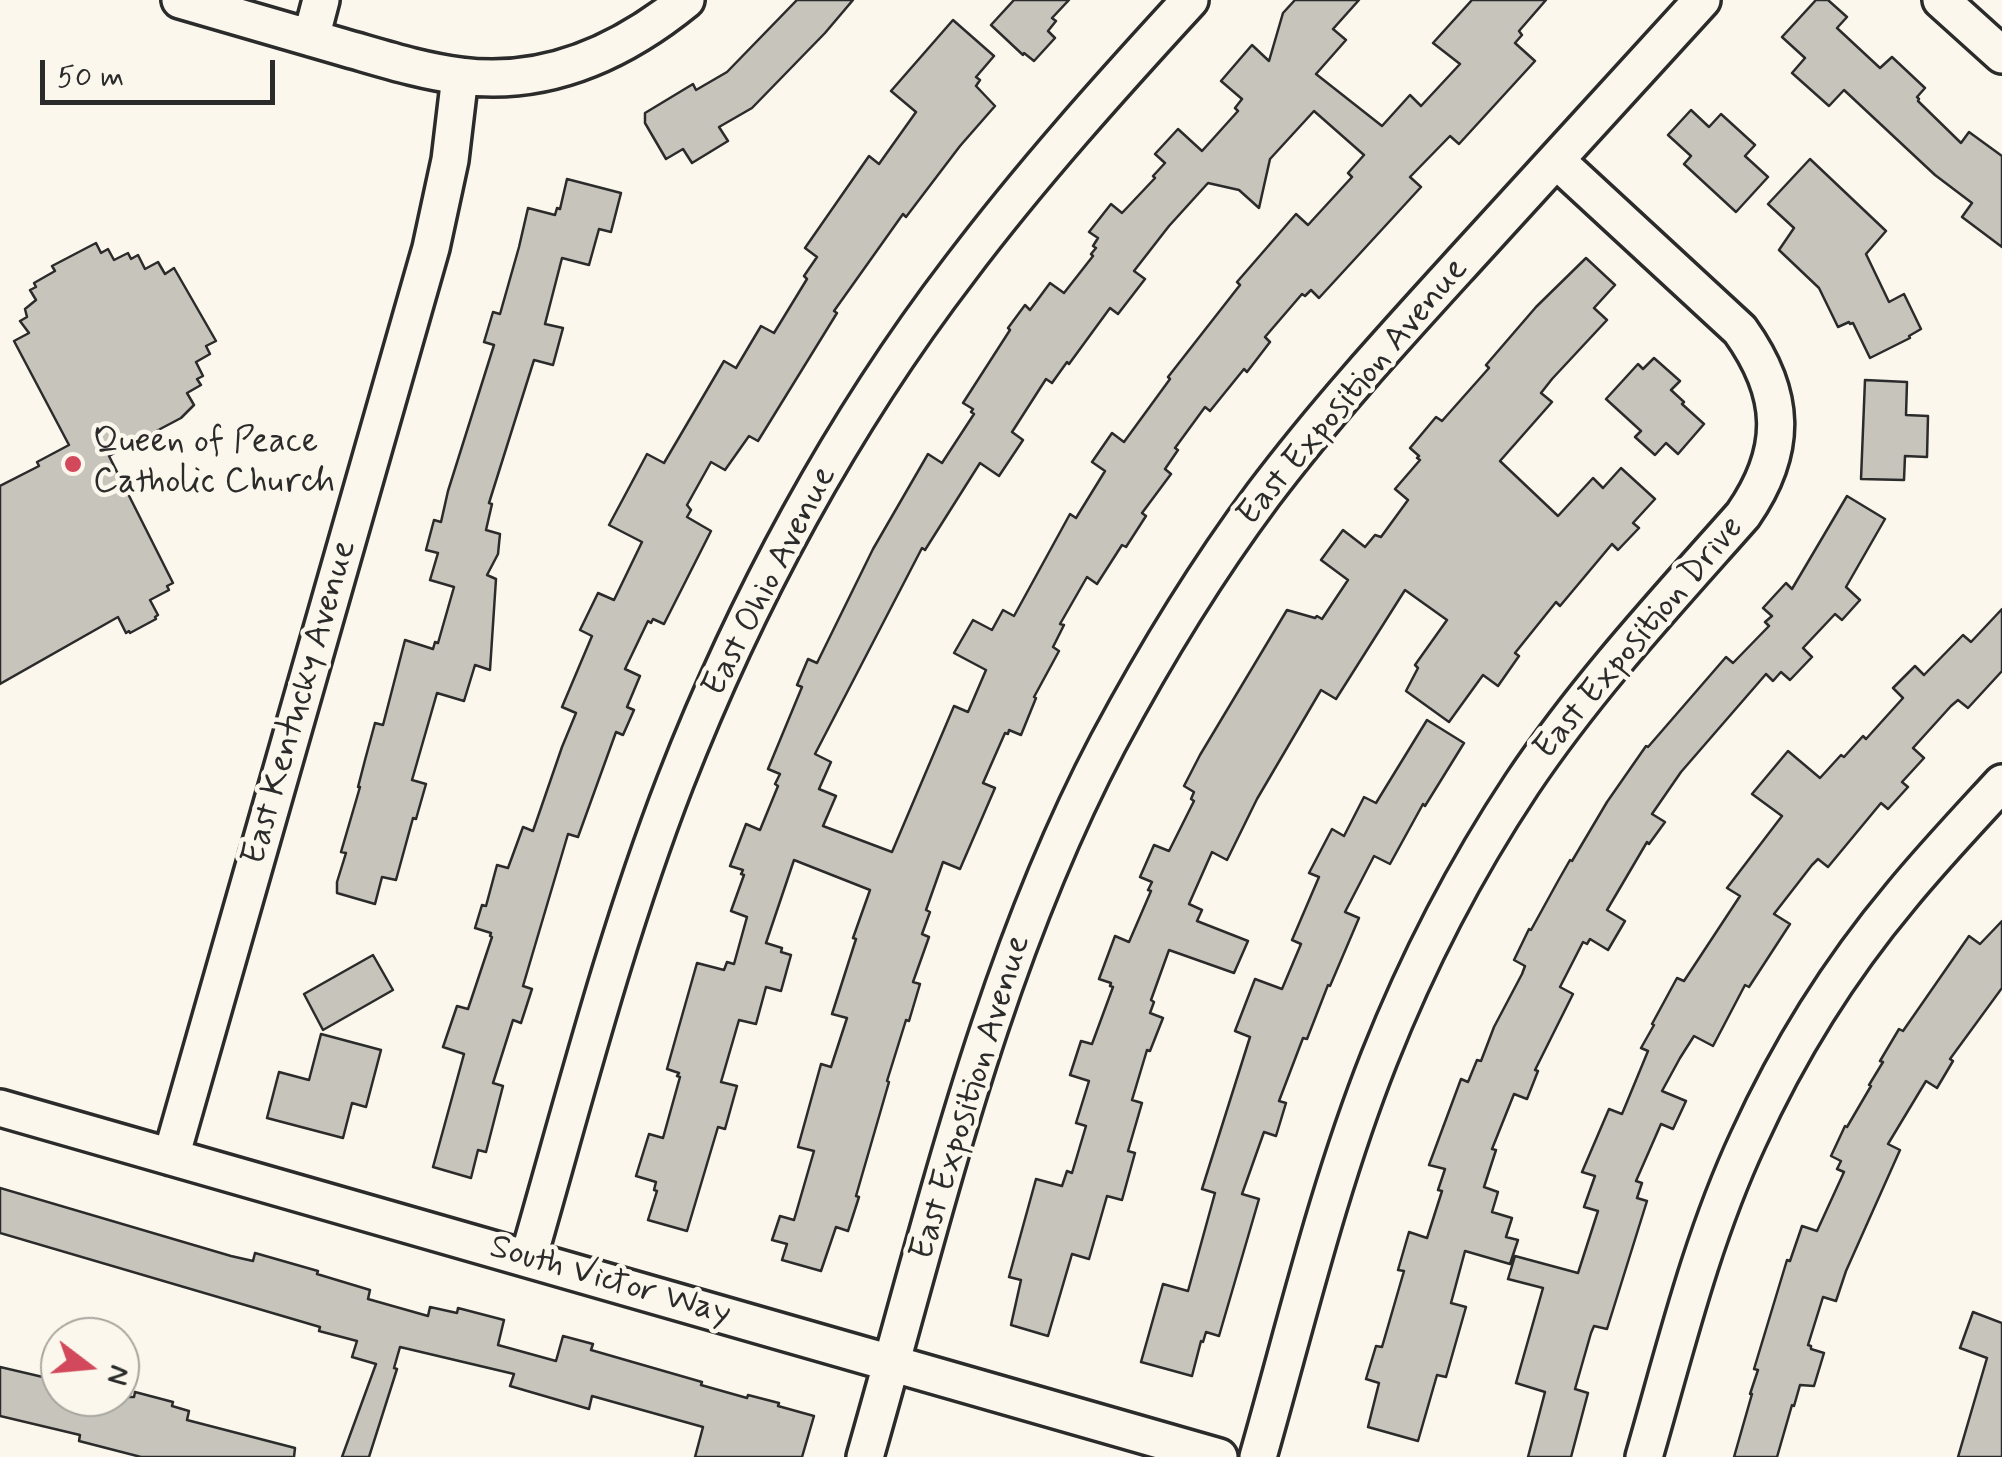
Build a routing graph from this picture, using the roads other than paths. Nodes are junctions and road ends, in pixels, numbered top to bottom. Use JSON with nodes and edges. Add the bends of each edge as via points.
{"nodes":[{"id":1,"x":180,"y":0,"type":"edge"},
{"id":2,"x":322,"y":0,"type":"edge"},
{"id":3,"x":686,"y":0,"type":"edge"},
{"id":4,"x":1190,"y":0,"type":"edge"},
{"id":5,"x":1702,"y":0,"type":"edge"},
{"id":6,"x":1941,"y":0,"type":"edge"},
{"id":7,"x":310,"y":38,"type":"junction"},
{"id":8,"x":2002,"y":55,"type":"edge"},
{"id":9,"x":460,"y":76,"type":"junction"},
{"id":10,"x":1556,"y":160,"type":"junction"},
{"id":11,"x":2002,"y":783,"type":"edge"},
{"id":12,"x":0,"y":1108,"type":"edge"},
{"id":13,"x":172,"y":1157,"type":"junction"},
{"id":14,"x":528,"y":1259,"type":"junction"},
{"id":15,"x":892,"y":1363,"type":"junction"},
{"id":16,"x":865,"y":1457,"type":"edge"},
{"id":17,"x":1219,"y":1457,"type":"edge"},
{"id":18,"x":1258,"y":1457,"type":"edge"},
{"id":19,"x":1644,"y":1457,"type":"edge"}],
"edges":[{"from":1,"to":7,"type":"street"},
{"from":2,"to":7,"type":"street"},
{"from":3,"to":9,"type":"street","via":[[618,48],[576,64],[533,74]]},
{"from":4,"to":14,"type":"street","name":"East Ohio Avenue","via":[[957,272],[838,451],[772,570],[705,711],[635,894]]},
{"from":5,"to":10,"type":"street","name":"East Exposition Avenue"},
{"from":6,"to":8,"type":"street"},
{"from":7,"to":9,"type":"street"},
{"from":9,"to":13,"type":"street","name":"East Kentucky Avenue","via":[[431,248]]},
{"from":10,"to":15,"type":"street","name":"East Exposition Avenue","via":[[1322,420],[1154,659],[1027,922]]},
{"from":10,"to":18,"type":"street","name":"East Exposition Drive","via":[[1758,354],[1776,418],[1773,455],[1743,515],[1566,722],[1443,919],[1352,1132]]},
{"from":11,"to":19,"type":"street","via":[[1864,942],[1772,1090],[1704,1250]]},
{"from":12,"to":13,"type":"street","name":"South Victor Way"},
{"from":13,"to":14,"type":"street","name":"South Victor Way"},
{"from":14,"to":15,"type":"street","name":"South Victor Way"},
{"from":15,"to":16,"type":"street","name":"East Exposition Avenue"},
{"from":15,"to":17,"type":"street","name":"South Victor Way"}]}
